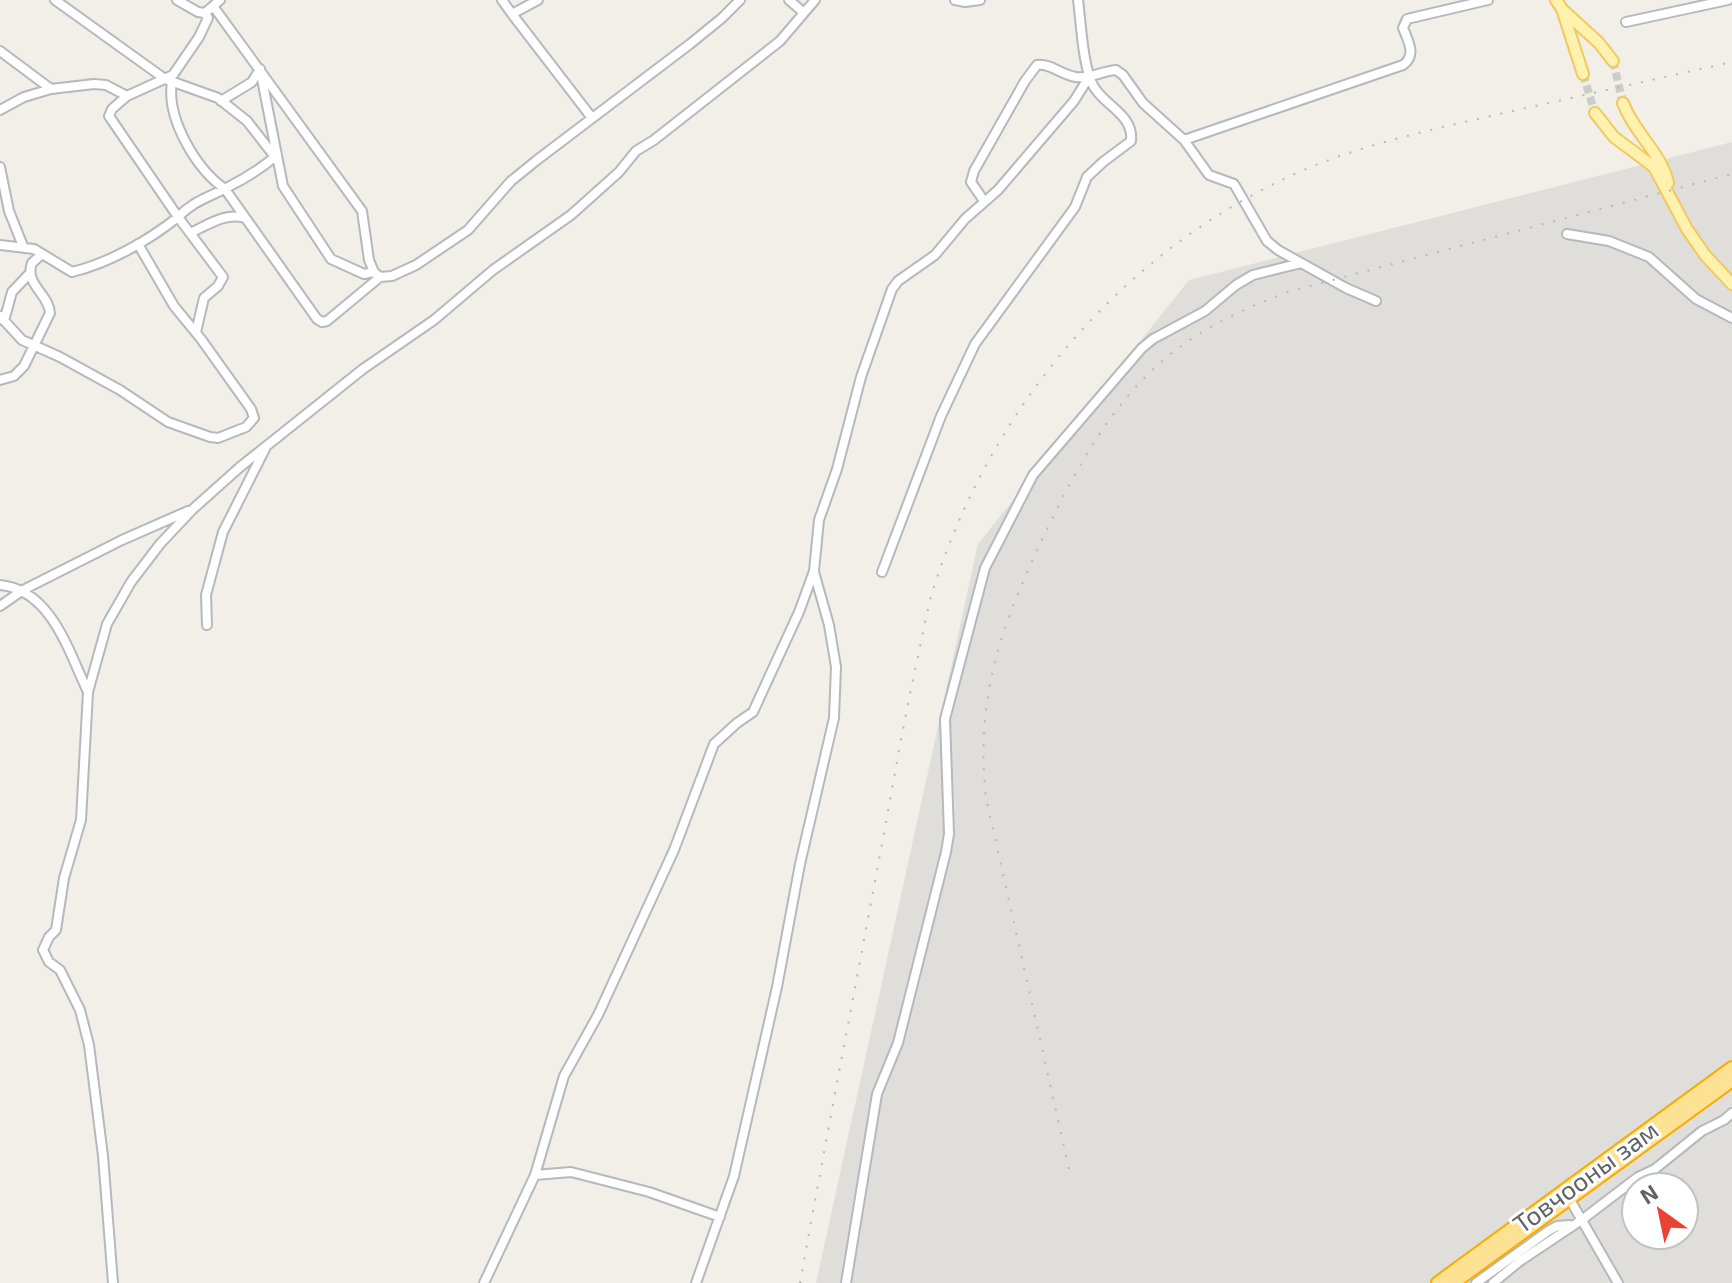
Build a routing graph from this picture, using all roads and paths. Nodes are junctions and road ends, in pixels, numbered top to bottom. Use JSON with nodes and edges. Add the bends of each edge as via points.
{"nodes":[{"id":1,"x":55,"y":0,"type":"edge"},
{"id":2,"x":177,"y":0,"type":"edge"},
{"id":3,"x":502,"y":0,"type":"edge"},
{"id":4,"x":538,"y":0,"type":"edge"},
{"id":5,"x":740,"y":0,"type":"edge"},
{"id":6,"x":789,"y":0,"type":"edge"},
{"id":7,"x":815,"y":0,"type":"edge"},
{"id":8,"x":955,"y":0,"type":"edge"},
{"id":9,"x":980,"y":0,"type":"edge"},
{"id":10,"x":1078,"y":0,"type":"edge"},
{"id":11,"x":1488,"y":0,"type":"edge"},
{"id":12,"x":1728,"y":0,"type":"edge"},
{"id":13,"x":217,"y":3,"type":"edge"},
{"id":14,"x":1559,"y":5,"type":"edge"},
{"id":15,"x":803,"y":12,"type":"junction"},
{"id":16,"x":205,"y":13,"type":"junction"},
{"id":17,"x":512,"y":14,"type":"junction"},
{"id":18,"x":1626,"y":22,"type":"dead end"},
{"id":19,"x":0,"y":51,"type":"edge"},
{"id":20,"x":1613,"y":61,"type":"tunnel mouth"},
{"id":21,"x":260,"y":68,"type":"junction"},
{"id":22,"x":1583,"y":74,"type":"tunnel mouth"},
{"id":23,"x":1089,"y":77,"type":"junction"},
{"id":24,"x":168,"y":80,"type":"junction"},
{"id":25,"x":51,"y":89,"type":"junction"},
{"id":26,"x":127,"y":96,"type":"junction"},
{"id":27,"x":221,"y":101,"type":"junction"},
{"id":28,"x":1623,"y":103,"type":"tunnel mouth"},
{"id":29,"x":0,"y":110,"type":"edge"},
{"id":30,"x":1595,"y":113,"type":"tunnel mouth"},
{"id":31,"x":592,"y":118,"type":"junction"},
{"id":32,"x":1184,"y":140,"type":"junction"},
{"id":33,"x":277,"y":155,"type":"junction"},
{"id":34,"x":0,"y":167,"type":"edge"},
{"id":35,"x":225,"y":189,"type":"junction"},
{"id":36,"x":1671,"y":194,"type":"junction"},
{"id":37,"x":984,"y":201,"type":"junction"},
{"id":38,"x":178,"y":217,"type":"junction"},
{"id":39,"x":245,"y":218,"type":"junction"},
{"id":40,"x":190,"y":233,"type":"junction"},
{"id":41,"x":1567,"y":234,"type":"dead end"},
{"id":42,"x":138,"y":244,"type":"junction"},
{"id":43,"x":0,"y":245,"type":"edge"},
{"id":44,"x":23,"y":246,"type":"junction"},
{"id":45,"x":42,"y":254,"type":"junction"},
{"id":46,"x":1301,"y":263,"type":"junction"},
{"id":47,"x":30,"y":273,"type":"junction"},
{"id":48,"x":377,"y":275,"type":"junction"},
{"id":49,"x":1732,"y":284,"type":"edge"},
{"id":50,"x":1376,"y":301,"type":"dead end"},
{"id":51,"x":2,"y":318,"type":"edge"},
{"id":52,"x":1732,"y":318,"type":"edge"},
{"id":53,"x":196,"y":332,"type":"junction"},
{"id":54,"x":34,"y":344,"type":"junction"},
{"id":55,"x":0,"y":380,"type":"edge"},
{"id":56,"x":267,"y":445,"type":"junction"},
{"id":57,"x":193,"y":509,"type":"junction"},
{"id":58,"x":814,"y":571,"type":"junction"},
{"id":59,"x":882,"y":572,"type":"dead end"},
{"id":60,"x":0,"y":585,"type":"edge"},
{"id":61,"x":23,"y":590,"type":"junction"},
{"id":62,"x":0,"y":606,"type":"edge"},
{"id":63,"x":207,"y":625,"type":"dead end"},
{"id":64,"x":88,"y":692,"type":"junction"},
{"id":65,"x":1732,"y":1068,"type":"edge"},
{"id":66,"x":1732,"y":1080,"type":"edge"},
{"id":67,"x":1732,"y":1113,"type":"edge"},
{"id":68,"x":535,"y":1175,"type":"junction"},
{"id":69,"x":1569,"y":1198,"type":"junction"},
{"id":70,"x":720,"y":1217,"type":"junction"},
{"id":71,"x":1583,"y":1219,"type":"junction"},
{"id":72,"x":1571,"y":1225,"type":"junction"},
{"id":73,"x":113,"y":1283,"type":"edge"},
{"id":74,"x":484,"y":1283,"type":"edge"},
{"id":75,"x":696,"y":1283,"type":"edge"},
{"id":76,"x":846,"y":1283,"type":"edge"},
{"id":77,"x":1438,"y":1283,"type":"edge"},
{"id":78,"x":1453,"y":1283,"type":"edge"},
{"id":79,"x":1476,"y":1283,"type":"edge"},
{"id":80,"x":1493,"y":1283,"type":"edge"},
{"id":81,"x":1618,"y":1283,"type":"edge"}],
"edges":[{"from":1,"to":24,"type":"street"},
{"from":2,"to":16,"type":"street"},
{"from":3,"to":17,"type":"street"},
{"from":4,"to":17,"type":"street"},
{"from":5,"to":31,"type":"street"},
{"from":6,"to":15,"type":"street"},
{"from":7,"to":15,"type":"street"},
{"from":8,"to":9,"type":"street"},
{"from":10,"to":23,"type":"street"},
{"from":11,"to":32,"type":"street","via":[[1407,19],[1403,28],[1411,54],[1403,65]]},
{"from":12,"to":18,"type":"street"},
{"from":13,"to":16,"type":"street"},
{"from":13,"to":21,"type":"street"},
{"from":14,"to":20,"type":"main road"},
{"from":14,"to":22,"type":"main road"},
{"from":15,"to":56,"type":"street","via":[[780,41],[636,151],[571,215]]},
{"from":16,"to":24,"type":"street","via":[[208,18],[199,37]]},
{"from":17,"to":31,"type":"street"},
{"from":19,"to":25,"type":"street"},
{"from":21,"to":27,"type":"street","via":[[252,82]]},
{"from":21,"to":33,"type":"street"},
{"from":21,"to":48,"type":"street","via":[[362,211]]},
{"from":23,"to":32,"type":"street","via":[[1110,70],[1123,75],[1143,103]]},
{"from":23,"to":37,"type":"street","via":[[1065,112]]},
{"from":23,"to":37,"type":"street","via":[[1073,77],[1041,64],[1031,71],[971,177]]},
{"from":23,"to":59,"type":"street","via":[[1127,123],[1131,141],[1087,177],[1075,207],[975,344],[941,416]]},
{"from":24,"to":26,"type":"street"},
{"from":24,"to":27,"type":"street"},
{"from":24,"to":35,"type":"street","via":[[175,122],[207,173]]},
{"from":25,"to":26,"type":"street","via":[[106,85]]},
{"from":25,"to":29,"type":"street"},
{"from":26,"to":38,"type":"street","via":[[109,116]]},
{"from":27,"to":33,"type":"street"},
{"from":28,"to":36,"type":"main road","via":[[1665,169]]},
{"from":30,"to":36,"type":"main road","via":[[1614,137],[1654,167]]},
{"from":31,"to":48,"type":"street","via":[[511,181],[468,230],[416,265],[392,276]]},
{"from":32,"to":46,"type":"street","via":[[1209,175],[1234,184],[1267,241]]},
{"from":33,"to":35,"type":"street"},
{"from":33,"to":48,"type":"street","via":[[283,186],[331,259]]},
{"from":34,"to":44,"type":"street"},
{"from":35,"to":38,"type":"street","via":[[200,198]]},
{"from":35,"to":39,"type":"street"},
{"from":36,"to":49,"type":"main road","via":[[1705,255]]},
{"from":37,"to":58,"type":"street","via":[[935,255],[898,281],[886,302],[819,520]]},
{"from":38,"to":40,"type":"street"},
{"from":38,"to":42,"type":"street"},
{"from":39,"to":40,"type":"street","via":[[233,214]]},
{"from":39,"to":48,"type":"street","via":[[322,322]]},
{"from":40,"to":53,"type":"street","via":[[223,277],[204,298]]},
{"from":41,"to":52,"type":"street","via":[[1609,241],[1649,257],[1696,299]]},
{"from":42,"to":45,"type":"street","via":[[72,272]]},
{"from":42,"to":53,"type":"street","via":[[174,306]]},
{"from":43,"to":44,"type":"street"},
{"from":44,"to":45,"type":"street"},
{"from":45,"to":47,"type":"street"},
{"from":46,"to":50,"type":"street"},
{"from":46,"to":76,"type":"street","via":[[1253,275],[1142,348],[1033,475],[985,568],[945,719],[946,852],[898,1043],[877,1094]]},
{"from":47,"to":51,"type":"street","via":[[12,292]]},
{"from":47,"to":54,"type":"street","via":[[50,306]]},
{"from":51,"to":54,"type":"street","via":[[16,335]]},
{"from":53,"to":54,"type":"street","via":[[254,418],[230,435],[210,437],[168,422]]},
{"from":54,"to":55,"type":"street","via":[[19,372]]},
{"from":56,"to":57,"type":"street"},
{"from":56,"to":63,"type":"street","via":[[223,532],[206,595]]},
{"from":57,"to":61,"type":"street"},
{"from":57,"to":64,"type":"street","via":[[131,582],[107,624]]},
{"from":58,"to":68,"type":"street","via":[[760,701],[714,744],[674,850],[564,1076]]},
{"from":58,"to":70,"type":"street","via":[[836,667],[834,718],[734,1176]]},
{"from":60,"to":61,"type":"street"},
{"from":61,"to":62,"type":"street"},
{"from":61,"to":64,"type":"street","via":[[62,634]]},
{"from":64,"to":73,"type":"street","via":[[81,820],[56,930],[43,950],[80,1010],[89,1045]]},
{"from":65,"to":77,"type":"highway","name":"Товчооны зам"},
{"from":66,"to":69,"type":"highway","name":"Товчооны зам"},
{"from":67,"to":71,"type":"street"},
{"from":68,"to":70,"type":"street","via":[[571,1172]]},
{"from":68,"to":74,"type":"street"},
{"from":69,"to":71,"type":"street"},
{"from":69,"to":78,"type":"highway","name":"Товчооны зам"},
{"from":70,"to":75,"type":"street"},
{"from":71,"to":72,"type":"street"},
{"from":71,"to":81,"type":"street"},
{"from":72,"to":79,"type":"street","via":[[1548,1231]]},
{"from":72,"to":80,"type":"street"}]}
